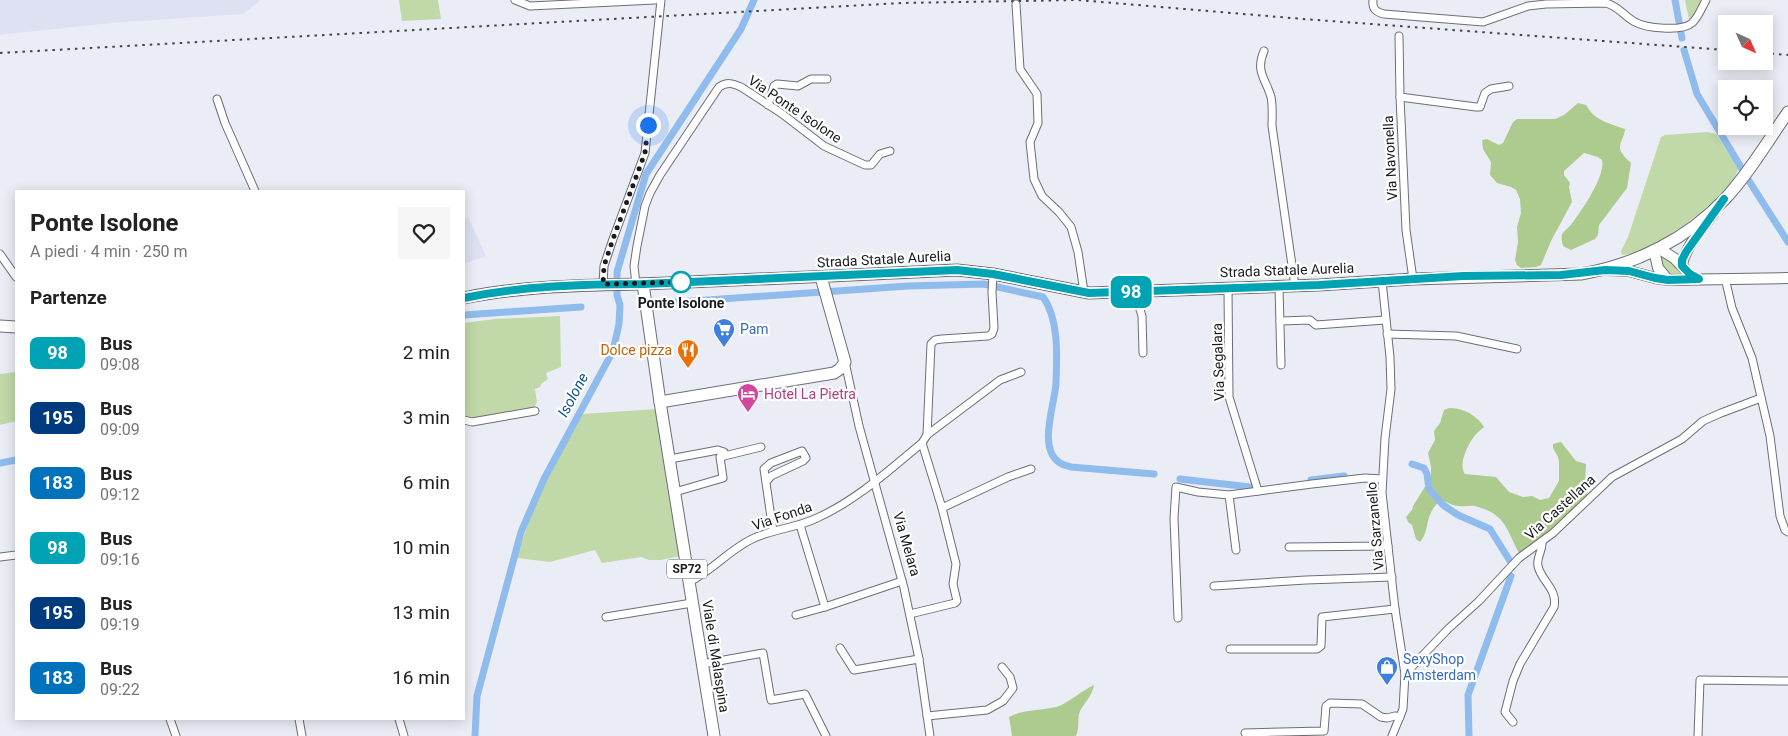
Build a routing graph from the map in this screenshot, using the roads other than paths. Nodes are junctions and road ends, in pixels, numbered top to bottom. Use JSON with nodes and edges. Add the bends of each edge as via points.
{"nodes":[{"id":1,"x":515,"y":0,"type":"edge"},
{"id":2,"x":654,"y":0,"type":"edge"},
{"id":3,"x":661,"y":0,"type":"edge"},
{"id":4,"x":1372,"y":0,"type":"edge"},
{"id":5,"x":1706,"y":0,"type":"edge"},
{"id":6,"x":1016,"y":4,"type":"dead end"},
{"id":7,"x":1399,"y":36,"type":"dead end"},
{"id":8,"x":1264,"y":51,"type":"dead end"},
{"id":9,"x":827,"y":79,"type":"dead end"},
{"id":10,"x":1509,"y":86,"type":"dead end"},
{"id":11,"x":1400,"y":97,"type":"junction"},
{"id":12,"x":217,"y":99,"type":"dead end"},
{"id":13,"x":768,"y":105,"type":"junction"},
{"id":14,"x":1788,"y":112,"type":"edge"},
{"id":15,"x":890,"y":151,"type":"dead end"},
{"id":16,"x":255,"y":190,"type":"edge"},
{"id":17,"x":1724,"y":199,"type":"junction"},
{"id":18,"x":1656,"y":249,"type":"junction"},
{"id":19,"x":0,"y":254,"type":"edge"},
{"id":20,"x":1682,"y":266,"type":"junction"},
{"id":21,"x":1605,"y":270,"type":"junction"},
{"id":22,"x":15,"y":276,"type":"edge"},
{"id":23,"x":993,"y":277,"type":"junction"},
{"id":24,"x":1413,"y":278,"type":"junction"},
{"id":25,"x":1725,"y":278,"type":"junction"},
{"id":26,"x":1788,"y":278,"type":"edge"},
{"id":27,"x":1699,"y":279,"type":"junction"},
{"id":28,"x":1668,"y":280,"type":"junction"},
{"id":29,"x":1382,"y":281,"type":"junction"},
{"id":30,"x":605,"y":284,"type":"junction"},
{"id":31,"x":637,"y":284,"type":"junction"},
{"id":32,"x":824,"y":286,"type":"junction"},
{"id":33,"x":1279,"y":286,"type":"junction"},
{"id":34,"x":1295,"y":286,"type":"junction"},
{"id":35,"x":1228,"y":288,"type":"junction"},
{"id":36,"x":1084,"y":292,"type":"junction"},
{"id":37,"x":1134,"y":292,"type":"junction"},
{"id":38,"x":465,"y":298,"type":"edge"},
{"id":39,"x":1385,"y":320,"type":"junction"},
{"id":40,"x":1280,"y":321,"type":"junction"},
{"id":41,"x":0,"y":326,"type":"edge"},
{"id":42,"x":15,"y":327,"type":"edge"},
{"id":43,"x":1387,"y":334,"type":"junction"},
{"id":44,"x":1517,"y":349,"type":"dead end"},
{"id":45,"x":1143,"y":353,"type":"dead end"},
{"id":46,"x":845,"y":362,"type":"junction"},
{"id":47,"x":1281,"y":365,"type":"dead end"},
{"id":48,"x":1021,"y":372,"type":"dead end"},
{"id":49,"x":834,"y":373,"type":"junction"},
{"id":50,"x":848,"y":384,"type":"junction"},
{"id":51,"x":1761,"y":398,"type":"junction"},
{"id":52,"x":660,"y":402,"type":"junction"},
{"id":53,"x":535,"y":412,"type":"dead end"},
{"id":54,"x":465,"y":420,"type":"edge"},
{"id":55,"x":927,"y":435,"type":"junction"},
{"id":56,"x":922,"y":442,"type":"junction"},
{"id":57,"x":761,"y":447,"type":"dead end"},
{"id":58,"x":724,"y":456,"type":"junction"},
{"id":59,"x":670,"y":459,"type":"junction"},
{"id":60,"x":1031,"y":469,"type":"dead end"},
{"id":61,"x":1382,"y":478,"type":"junction"},
{"id":62,"x":766,"y":482,"type":"junction"},
{"id":63,"x":874,"y":482,"type":"junction"},
{"id":64,"x":1258,"y":490,"type":"junction"},
{"id":65,"x":675,"y":492,"type":"junction"},
{"id":66,"x":1229,"y":495,"type":"junction"},
{"id":67,"x":942,"y":508,"type":"junction"},
{"id":68,"x":800,"y":525,"type":"junction"},
{"id":69,"x":773,"y":532,"type":"junction"},
{"id":70,"x":1788,"y":532,"type":"edge"},
{"id":71,"x":1542,"y":542,"type":"junction"},
{"id":72,"x":1388,"y":546,"type":"junction"},
{"id":73,"x":1289,"y":547,"type":"dead end"},
{"id":74,"x":1236,"y":550,"type":"dead end"},
{"id":75,"x":15,"y":555,"type":"edge"},
{"id":76,"x":0,"y":557,"type":"edge"},
{"id":77,"x":1392,"y":577,"type":"junction"},
{"id":78,"x":902,"y":581,"type":"junction"},
{"id":79,"x":689,"y":582,"type":"junction"},
{"id":80,"x":1214,"y":586,"type":"dead end"},
{"id":81,"x":692,"y":603,"type":"junction"},
{"id":82,"x":825,"y":607,"type":"junction"},
{"id":83,"x":1395,"y":609,"type":"junction"},
{"id":84,"x":910,"y":614,"type":"junction"},
{"id":85,"x":796,"y":615,"type":"dead end"},
{"id":86,"x":606,"y":617,"type":"dead end"},
{"id":87,"x":1178,"y":618,"type":"dead end"},
{"id":88,"x":840,"y":648,"type":"dead end"},
{"id":89,"x":1230,"y":650,"type":"dead end"},
{"id":90,"x":919,"y":658,"type":"junction"},
{"id":91,"x":702,"y":664,"type":"junction"},
{"id":92,"x":1002,"y":667,"type":"dead end"},
{"id":93,"x":1405,"y":674,"type":"junction"},
{"id":94,"x":1788,"y":681,"type":"edge"},
{"id":95,"x":927,"y":716,"type":"junction"},
{"id":96,"x":1400,"y":717,"type":"junction"},
{"id":97,"x":170,"y":720,"type":"edge"},
{"id":98,"x":299,"y":720,"type":"edge"},
{"id":99,"x":398,"y":720,"type":"edge"},
{"id":100,"x":1513,"y":722,"type":"dead end"},
{"id":101,"x":1245,"y":733,"type":"dead end"},
{"id":102,"x":176,"y":736,"type":"edge"},
{"id":103,"x":302,"y":736,"type":"edge"},
{"id":104,"x":404,"y":736,"type":"edge"},
{"id":105,"x":714,"y":736,"type":"edge"},
{"id":106,"x":826,"y":736,"type":"edge"},
{"id":107,"x":930,"y":736,"type":"edge"},
{"id":108,"x":1392,"y":736,"type":"edge"},
{"id":109,"x":1698,"y":736,"type":"edge"}],
"edges":[{"from":1,"to":2,"type":"street","via":[[530,6]]},
{"from":3,"to":30,"type":"street","via":[[645,153],[604,266]]},
{"from":4,"to":5,"type":"street","via":[[1377,12],[1384,14],[1483,22],[1528,6],[1606,3],[1642,25],[1674,27],[1687,26],[1692,22]]},
{"from":6,"to":36,"type":"street","via":[[1020,69],[1037,94],[1038,123],[1030,142],[1034,179],[1042,196],[1071,227]]},
{"from":7,"to":11,"type":"street","name":"Via Navonella"},
{"from":8,"to":34,"type":"street","via":[[1260,68],[1272,99],[1272,126]]},
{"from":9,"to":13,"type":"street","via":[[811,79],[798,86],[778,84],[774,86]]},
{"from":10,"to":11,"type":"street","via":[[1485,93],[1480,107]]},
{"from":11,"to":24,"type":"street","name":"Via Navonella","via":[[1406,230]]},
{"from":12,"to":16,"type":"street"},
{"from":13,"to":15,"type":"street","name":"Via Ponte Isolone","via":[[824,146],[865,165],[871,165],[880,154]]},
{"from":13,"to":31,"type":"street","name":"Via Ponte Isolone","via":[[734,84],[719,87],[650,194],[636,246],[634,266]]},
{"from":14,"to":17,"type":"main road","name":"Strada Statale Aurelia"},
{"from":17,"to":18,"type":"main road","name":"Strada Statale Aurelia","via":[[1689,229]]},
{"from":17,"to":20,"type":"main road","via":[[1686,252]]},
{"from":18,"to":20,"type":"main road"},
{"from":18,"to":21,"type":"main road","name":"Strada Statale Aurelia"},
{"from":18,"to":28,"type":"main road","via":[[1658,268]]},
{"from":19,"to":22,"type":"street"},
{"from":20,"to":27,"type":"main road"},
{"from":21,"to":24,"type":"main road","name":"Strada Statale Aurelia","via":[[1561,275]]},
{"from":21,"to":28,"type":"main road","name":"Strada Statale Aurelia","via":[[1629,271]]},
{"from":23,"to":32,"type":"main road","name":"Strada Statale Aurelia","via":[[957,270]]},
{"from":23,"to":36,"type":"main road","name":"Strada Statale Aurelia"},
{"from":23,"to":55,"type":"street","via":[[992,334],[935,340],[931,344]]},
{"from":24,"to":29,"type":"main road","name":"Strada Statale Aurelia"},
{"from":25,"to":26,"type":"main road","name":"Strada Statale Aurelia"},
{"from":25,"to":27,"type":"main road","name":"Strada Statale Aurelia"},
{"from":25,"to":51,"type":"street","via":[[1732,308],[1752,358]]},
{"from":27,"to":28,"type":"main road","name":"Strada Statale Aurelia"},
{"from":29,"to":34,"type":"main road","name":"Strada Statale Aurelia"},
{"from":29,"to":39,"type":"street","name":"Via Sarzanello"},
{"from":30,"to":31,"type":"main road","name":"Strada Statale Aurelia"},
{"from":30,"to":38,"type":"main road","name":"Strada Statale Aurelia"},
{"from":31,"to":32,"type":"main road","name":"Strada Statale Aurelia"},
{"from":31,"to":52,"type":"main road","number":"SP72","via":[[646,304]]},
{"from":32,"to":46,"type":"main road","name":"Via Melara"},
{"from":33,"to":34,"type":"main road","name":"Strada Statale Aurelia"},
{"from":33,"to":35,"type":"main road","name":"Strada Statale Aurelia"},
{"from":33,"to":40,"type":"street"},
{"from":35,"to":37,"type":"main road","name":"Strada Statale Aurelia"},
{"from":35,"to":64,"type":"street","name":"Via Segalara","via":[[1230,397]]},
{"from":36,"to":37,"type":"main road","name":"Strada Statale Aurelia"},
{"from":37,"to":45,"type":"street","via":[[1142,316]]},
{"from":39,"to":40,"type":"street","via":[[1316,325],[1310,320]]},
{"from":39,"to":43,"type":"street","name":"Via Sarzanello"},
{"from":40,"to":47,"type":"street"},
{"from":41,"to":42,"type":"main road"},
{"from":43,"to":44,"type":"street","via":[[1456,336]]},
{"from":43,"to":61,"type":"street","name":"Via Sarzanello","via":[[1391,389]]},
{"from":46,"to":49,"type":"main road"},
{"from":46,"to":50,"type":"street","name":"Via Melara"},
{"from":48,"to":55,"type":"street","name":"Via Fonda","via":[[1000,380]]},
{"from":49,"to":50,"type":"street"},
{"from":49,"to":52,"type":"main road"},
{"from":50,"to":63,"type":"street","name":"Via Melara"},
{"from":51,"to":70,"type":"street","via":[[1770,436],[1780,516]]},
{"from":51,"to":71,"type":"street","name":"Via Castellana","via":[[1703,421],[1682,438],[1612,477]]},
{"from":52,"to":59,"type":"main road","name":"Viale di Malaspina","number":"SP72"},
{"from":53,"to":54,"type":"street","via":[[472,422]]},
{"from":55,"to":56,"type":"street","name":"Via Fonda"},
{"from":56,"to":63,"type":"street","name":"Via Fonda"},
{"from":56,"to":67,"type":"street"},
{"from":57,"to":58,"type":"street"},
{"from":58,"to":59,"type":"street","via":[[724,452],[718,450]]},
{"from":58,"to":65,"type":"street","via":[[720,457],[722,478]]},
{"from":59,"to":65,"type":"main road","name":"Viale di Malaspina","number":"SP72"},
{"from":60,"to":67,"type":"street"},
{"from":61,"to":64,"type":"street"},
{"from":61,"to":72,"type":"street","name":"Via Sarzanello"},
{"from":62,"to":62,"type":"street","via":[[771,476],[803,462],[806,458],[804,452],[766,466]]},
{"from":62,"to":69,"type":"street"},
{"from":63,"to":68,"type":"street","name":"Via Fonda","via":[[833,510]]},
{"from":63,"to":78,"type":"street","name":"Via Melara"},
{"from":64,"to":66,"type":"street"},
{"from":65,"to":79,"type":"main road","name":"Viale di Malaspina","number":"SP72"},
{"from":66,"to":74,"type":"street"},
{"from":66,"to":87,"type":"street","via":[[1176,487]]},
{"from":67,"to":84,"type":"street","via":[[956,564],[953,584],[957,601]]},
{"from":68,"to":69,"type":"street","name":"Via Fonda"},
{"from":68,"to":82,"type":"street"},
{"from":69,"to":79,"type":"street","name":"Via Fonda","via":[[753,538]]},
{"from":71,"to":93,"type":"street","name":"Via Castellana","via":[[1519,558]]},
{"from":71,"to":100,"type":"street","via":[[1538,567],[1556,602],[1513,681],[1506,712]]},
{"from":72,"to":73,"type":"street"},
{"from":72,"to":77,"type":"street","name":"Via Sarzanello"},
{"from":75,"to":76,"type":"street"},
{"from":77,"to":80,"type":"street"},
{"from":77,"to":83,"type":"street","name":"Via Sarzanello"},
{"from":78,"to":82,"type":"street"},
{"from":78,"to":84,"type":"street","name":"Via Melara"},
{"from":79,"to":81,"type":"main road","name":"Viale di Malaspina","number":"SP72"},
{"from":81,"to":86,"type":"street"},
{"from":81,"to":91,"type":"main road","name":"Viale di Malaspina","number":"SP72"},
{"from":82,"to":85,"type":"street"},
{"from":83,"to":89,"type":"street","via":[[1322,617],[1321,646],[1317,649]]},
{"from":83,"to":93,"type":"street","name":"Via Sarzanello"},
{"from":84,"to":90,"type":"street","name":"Via Melara"},
{"from":88,"to":90,"type":"street","via":[[854,670]]},
{"from":90,"to":95,"type":"street","name":"Via Melara"},
{"from":91,"to":105,"type":"main road","name":"Viale di Malaspina","number":"SP72"},
{"from":91,"to":106,"type":"street","via":[[763,653],[771,700],[805,694]]},
{"from":92,"to":95,"type":"street","via":[[1013,688],[1003,702],[988,710]]},
{"from":93,"to":96,"type":"street","name":"Via Sarzanello"},
{"from":94,"to":109,"type":"street","via":[[1700,680]]},
{"from":95,"to":107,"type":"street","name":"Via Melara"},
{"from":96,"to":101,"type":"street","via":[[1381,717],[1362,704],[1330,703],[1326,706],[1324,731]]},
{"from":96,"to":108,"type":"street","name":"Via Sarzanello"},
{"from":97,"to":102,"type":"street"},
{"from":98,"to":103,"type":"street"},
{"from":99,"to":104,"type":"street"}]}
